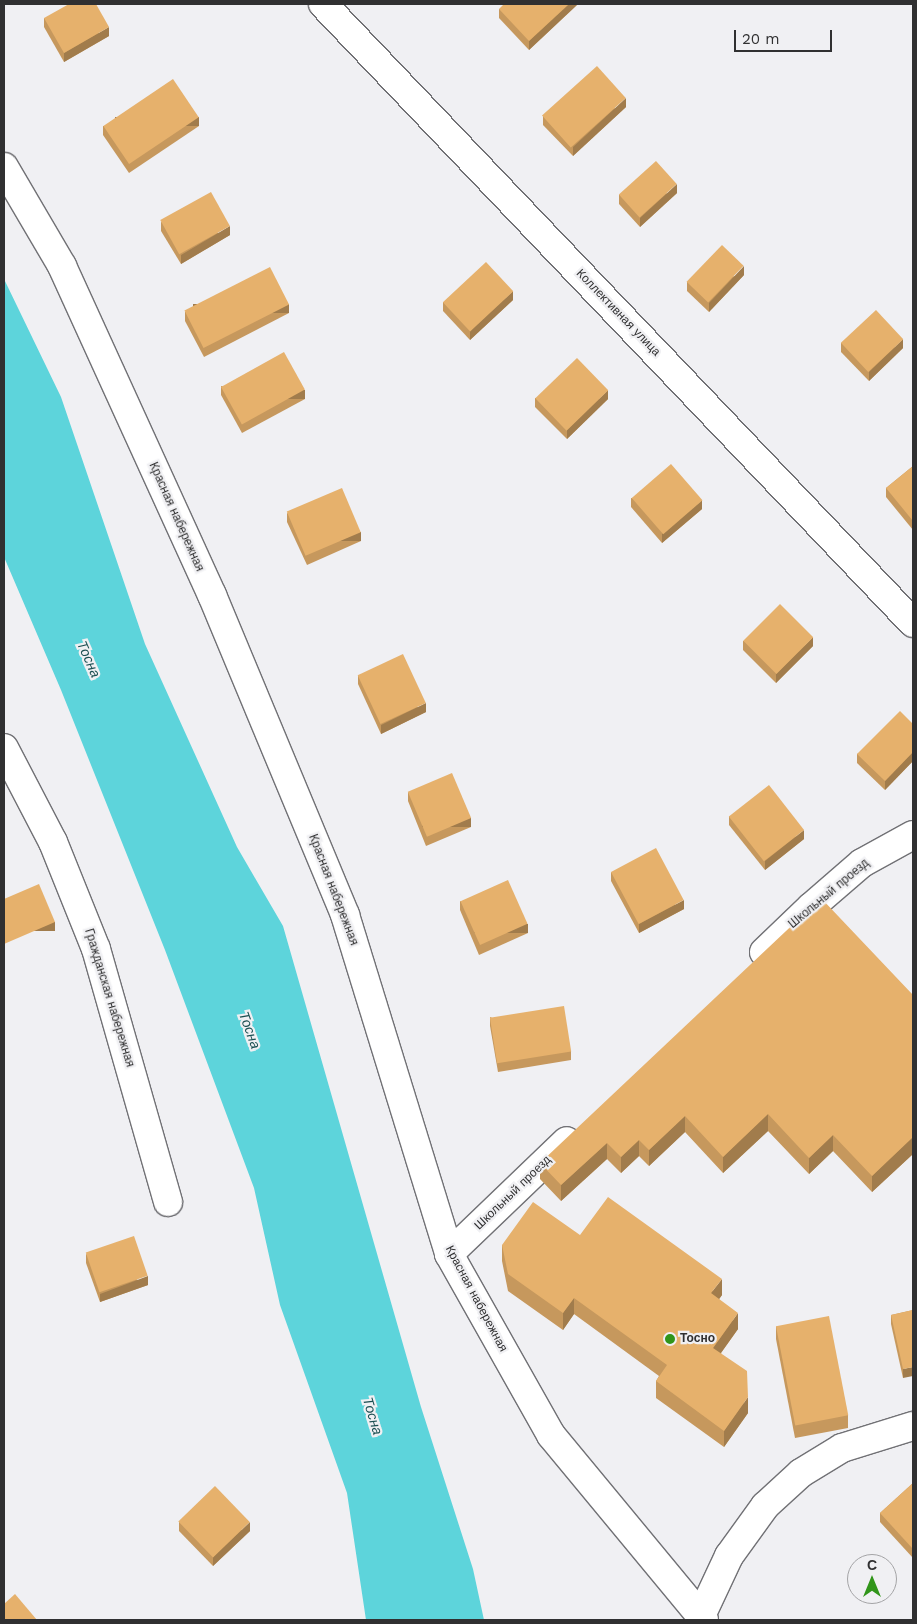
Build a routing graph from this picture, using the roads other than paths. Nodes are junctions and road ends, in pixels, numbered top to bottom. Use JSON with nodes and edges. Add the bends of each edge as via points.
{"nodes":[{"id":1,"x":323,"y":4,"type":"edge"},
{"id":2,"x":4,"y":167,"type":"edge"},
{"id":3,"x":913,"y":623,"type":"edge"},
{"id":4,"x":4,"y":748,"type":"edge"},
{"id":5,"x":913,"y":835,"type":"edge"},
{"id":6,"x":747,"y":968,"type":"edge"},
{"id":7,"x":584,"y":1125,"type":"edge"},
{"id":8,"x":168,"y":1202,"type":"dead end"},
{"id":9,"x":449,"y":1254,"type":"junction"},
{"id":10,"x":913,"y":1426,"type":"edge"},
{"id":11,"x":701,"y":1619,"type":"edge"}],
"edges":[{"from":1,"to":3,"type":"street","name":"Коллективная улица"},
{"from":2,"to":9,"type":"street","name":"Красная набережная","via":[[70,283],[212,595],[345,915]]},
{"from":4,"to":8,"type":"street","name":"Гражданская набережная","via":[[53,842],[96,949]]},
{"from":5,"to":6,"type":"street","name":"Школьный проезд","via":[[862,863]]},
{"from":7,"to":9,"type":"street","name":"Школьный проезд"},
{"from":9,"to":11,"type":"street","name":"Красная набережная","via":[[551,1435]]},
{"from":10,"to":11,"type":"street","via":[[842,1448],[801,1473],[765,1506],[729,1556]]}]}
